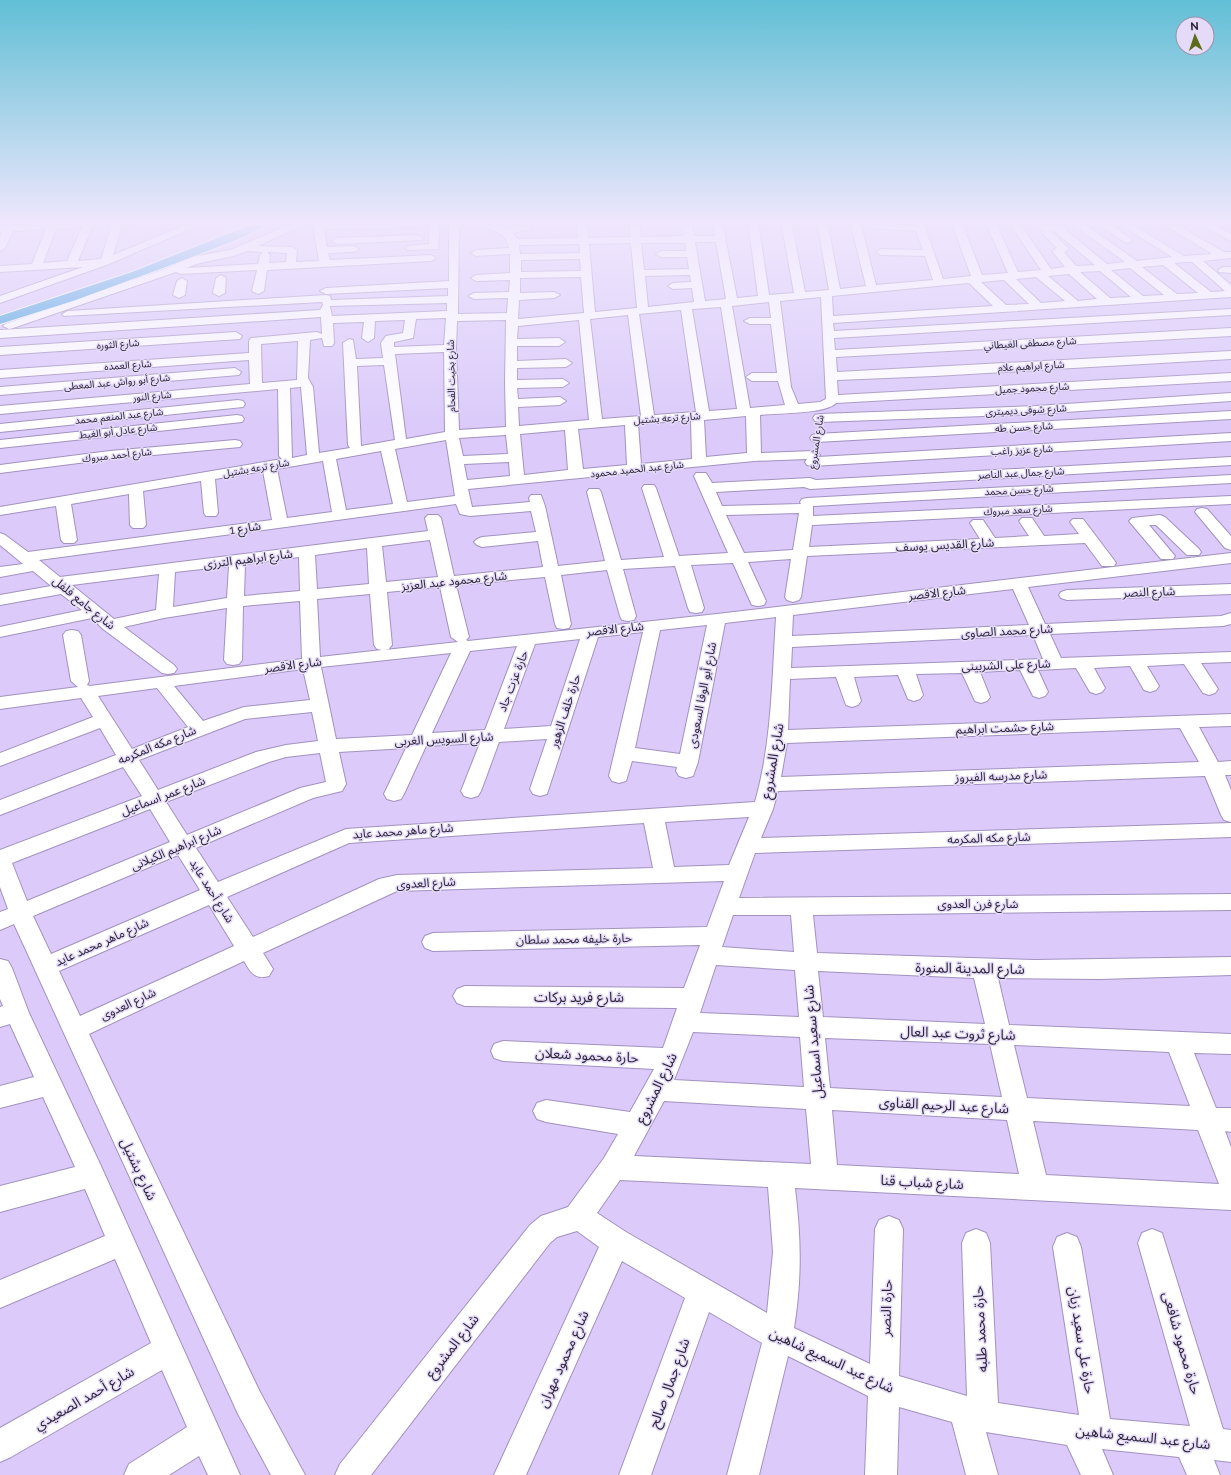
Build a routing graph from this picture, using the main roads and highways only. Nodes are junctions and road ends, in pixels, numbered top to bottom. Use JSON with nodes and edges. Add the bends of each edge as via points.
{"nodes":[{"id":1,"x":44,"y":290,"type":"edge"},
{"id":2,"x":93,"y":290,"type":"edge"},
{"id":3,"x":1,"y":302,"type":"edge"},
{"id":4,"x":0,"y":320,"type":"edge"}],
"edges":[{"from":1,"to":3,"type":"highway"},
{"from":2,"to":4,"type":"highway"}]}
